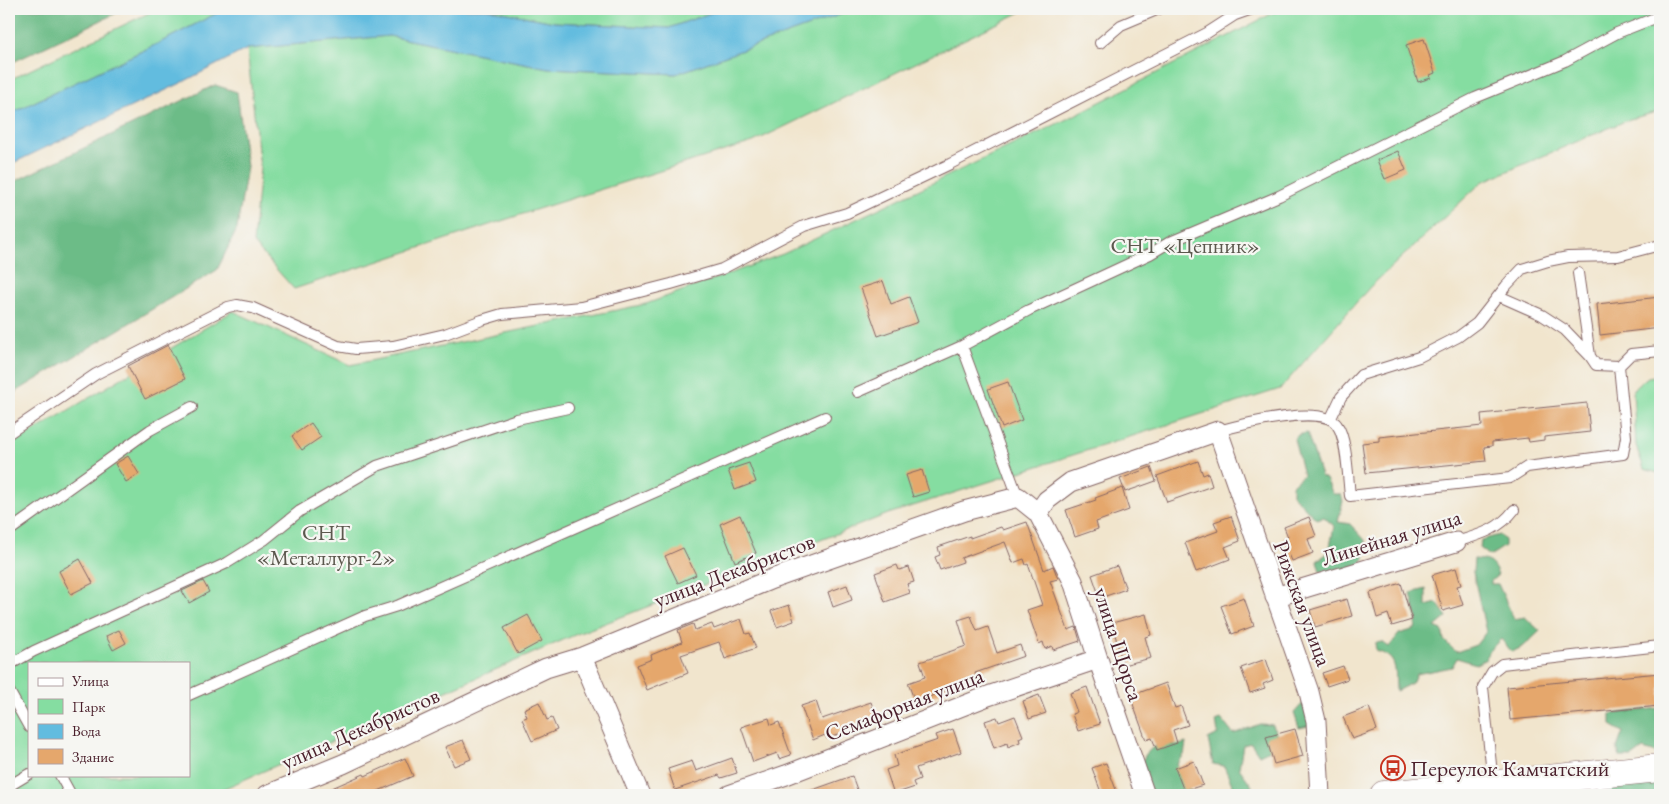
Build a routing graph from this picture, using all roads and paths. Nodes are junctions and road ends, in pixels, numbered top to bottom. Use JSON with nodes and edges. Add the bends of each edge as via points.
{"nodes":[{"id":1,"x":1159,"y":9,"type":"edge"},
{"id":2,"x":1252,"y":9,"type":"edge"},
{"id":3,"x":1232,"y":12,"type":"edge"},
{"id":4,"x":1660,"y":16,"type":"edge"},
{"id":5,"x":1100,"y":43,"type":"dead end"},
{"id":6,"x":1660,"y":246,"type":"edge"},
{"id":7,"x":1578,"y":273,"type":"dead end"},
{"id":8,"x":1499,"y":296,"type":"junction"},
{"id":9,"x":962,"y":346,"type":"junction"},
{"id":10,"x":1660,"y":351,"type":"edge"},
{"id":11,"x":1590,"y":356,"type":"junction"},
{"id":12,"x":1619,"y":366,"type":"junction"},
{"id":13,"x":858,"y":392,"type":"dead end"},
{"id":14,"x":192,"y":407,"type":"dead end"},
{"id":15,"x":568,"y":408,"type":"dead end"},
{"id":16,"x":825,"y":417,"type":"dead end"},
{"id":17,"x":1331,"y":418,"type":"junction"},
{"id":18,"x":1218,"y":430,"type":"junction"},
{"id":19,"x":9,"y":433,"type":"edge"},
{"id":20,"x":1018,"y":497,"type":"junction"},
{"id":21,"x":1514,"y":510,"type":"dead end"},
{"id":22,"x":1038,"y":513,"type":"junction"},
{"id":23,"x":9,"y":531,"type":"edge"},
{"id":24,"x":1456,"y":542,"type":"joint"},
{"id":25,"x":1275,"y":597,"type":"junction"},
{"id":26,"x":1660,"y":646,"type":"edge"},
{"id":27,"x":582,"y":657,"type":"junction"},
{"id":28,"x":1098,"y":659,"type":"junction"},
{"id":29,"x":9,"y":665,"type":"edge"},
{"id":30,"x":9,"y":690,"type":"edge"},
{"id":31,"x":190,"y":695,"type":"edge"},
{"id":32,"x":28,"y":725,"type":"edge"},
{"id":33,"x":1660,"y":768,"type":"edge"},
{"id":34,"x":28,"y":775,"type":"edge"},
{"id":35,"x":61,"y":776,"type":"edge"},
{"id":36,"x":9,"y":786,"type":"edge"},
{"id":37,"x":1568,"y":786,"type":"edge"},
{"id":38,"x":1506,"y":787,"type":"edge"},
{"id":39,"x":1444,"y":792,"type":"edge"},
{"id":40,"x":1397,"y":794,"type":"edge"},
{"id":41,"x":71,"y":795,"type":"edge"},
{"id":42,"x":267,"y":795,"type":"edge"},
{"id":43,"x":640,"y":795,"type":"edge"},
{"id":44,"x":729,"y":795,"type":"edge"},
{"id":45,"x":1145,"y":795,"type":"edge"},
{"id":46,"x":1320,"y":795,"type":"edge"}],
"edges":[{"from":1,"to":5,"type":"lane","via":[[1121,25]]},
{"from":2,"to":3,"type":"lane"},
{"from":3,"to":19,"type":"lane","via":[[1207,33],[950,164],[847,213],[804,226],[722,269],[581,307],[502,314],[436,336],[356,350],[338,346],[253,308],[228,307],[96,374]]},
{"from":4,"to":9,"type":"lane","via":[[1475,98],[1279,196],[1170,242]]},
{"from":6,"to":8,"type":"lane","via":[[1618,256],[1548,260],[1522,269]]},
{"from":7,"to":11,"type":"lane"},
{"from":8,"to":11,"type":"lane","via":[[1542,314],[1565,330]]},
{"from":8,"to":17,"type":"lane","via":[[1477,323],[1458,337],[1419,357],[1361,375],[1340,397]]},
{"from":9,"to":13,"type":"lane"},
{"from":9,"to":20,"type":"lane"},
{"from":10,"to":12,"type":"lane","via":[[1631,354]]},
{"from":11,"to":12,"type":"lane","via":[[1596,365]]},
{"from":12,"to":17,"type":"lane","via":[[1626,437],[1623,454],[1527,467],[1510,478],[1350,496],[1343,441],[1338,425]]},
{"from":14,"to":23,"type":"lane","via":[[150,430]]},
{"from":15,"to":29,"type":"lane","via":[[517,419],[378,466],[300,511],[264,540],[227,563]]},
{"from":16,"to":31,"type":"lane"},
{"from":17,"to":18,"type":"lane","via":[[1271,418]]},
{"from":18,"to":22,"type":"street","via":[[1071,482],[1047,500]]},
{"from":18,"to":25,"type":"street","name":"Рижская улица"},
{"from":20,"to":22,"type":"street"},
{"from":20,"to":27,"type":"street","name":"улица Декабристов","via":[[964,511],[772,579]]},
{"from":21,"to":24,"type":"lane","name":"Линейная улица","via":[[1506,521],[1484,534]]},
{"from":22,"to":28,"type":"street","name":"улица Щорса","via":[[1073,581]]},
{"from":24,"to":25,"type":"street","name":"Линейная улица"},
{"from":25,"to":46,"type":"street","name":"Рижская улица","via":[[1316,721]]},
{"from":26,"to":38,"type":"lane","via":[[1502,664],[1492,672],[1483,688]]},
{"from":27,"to":42,"type":"street","name":"улица Декабристов","via":[[546,668],[343,764]]},
{"from":27,"to":43,"type":"street"},
{"from":28,"to":44,"type":"street","name":"Семафорная улица","via":[[988,696]]},
{"from":28,"to":45,"type":"street","name":"улица Щорса"},
{"from":30,"to":32,"type":"lane"},
{"from":33,"to":37,"type":"street"},
{"from":34,"to":36,"type":"lane"},
{"from":35,"to":41,"type":"lane"},
{"from":37,"to":38,"type":"street"},
{"from":38,"to":39,"type":"street"},
{"from":39,"to":40,"type":"street"}]}
